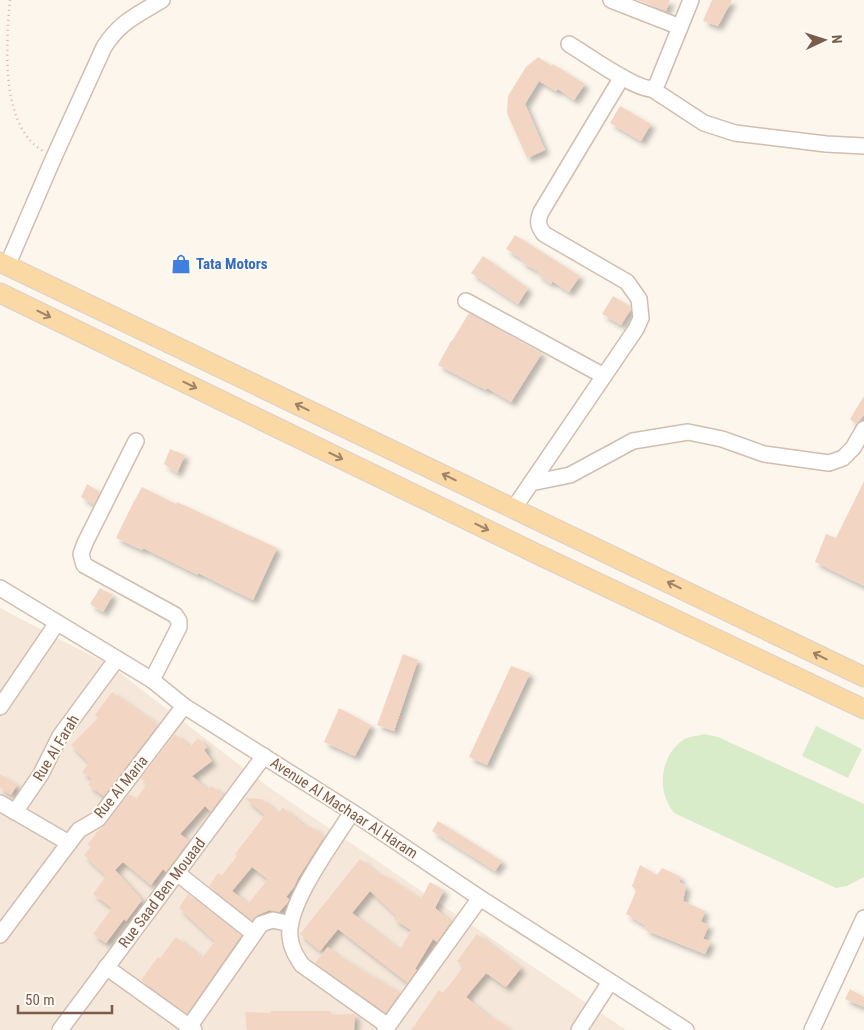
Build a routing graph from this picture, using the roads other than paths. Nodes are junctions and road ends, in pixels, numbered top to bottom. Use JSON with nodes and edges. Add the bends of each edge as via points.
{"nodes":[{"id":1,"x":162,"y":0,"type":"edge"},
{"id":2,"x":611,"y":0,"type":"edge"},
{"id":3,"x":691,"y":0,"type":"edge"},
{"id":4,"x":680,"y":27,"type":"junction"},
{"id":5,"x":569,"y":44,"type":"dead end"},
{"id":6,"x":622,"y":77,"type":"junction"},
{"id":7,"x":652,"y":89,"type":"junction"},
{"id":8,"x":864,"y":146,"type":"edge"},
{"id":9,"x":4,"y":264,"type":"edge"},
{"id":10,"x":0,"y":293,"type":"edge"},
{"id":11,"x":466,"y":301,"type":"dead end"},
{"id":12,"x":604,"y":376,"type":"junction"},
{"id":13,"x":864,"y":428,"type":"edge"},
{"id":14,"x":136,"y":441,"type":"dead end"},
{"id":15,"x":531,"y":483,"type":"junction"},
{"id":16,"x":514,"y":508,"type":"junction"},
{"id":17,"x":0,"y":588,"type":"edge"},
{"id":18,"x":57,"y":623,"type":"junction"},
{"id":19,"x":116,"y":660,"type":"junction"},
{"id":20,"x":864,"y":677,"type":"edge"},
{"id":21,"x":152,"y":680,"type":"junction"},
{"id":22,"x":184,"y":706,"type":"junction"},
{"id":23,"x":0,"y":707,"type":"edge"},
{"id":24,"x":864,"y":709,"type":"edge"},
{"id":25,"x":264,"y":756,"type":"junction"},
{"id":26,"x":0,"y":803,"type":"edge"},
{"id":27,"x":15,"y":812,"type":"junction"},
{"id":28,"x":352,"y":812,"type":"junction"},
{"id":29,"x":69,"y":843,"type":"junction"},
{"id":30,"x":177,"y":873,"type":"junction"},
{"id":31,"x":480,"y":898,"type":"junction"},
{"id":32,"x":864,"y":918,"type":"edge"},
{"id":33,"x":290,"y":924,"type":"junction"},
{"id":34,"x":253,"y":933,"type":"junction"},
{"id":35,"x":0,"y":935,"type":"edge"},
{"id":36,"x":106,"y":967,"type":"junction"},
{"id":37,"x":610,"y":982,"type":"junction"},
{"id":38,"x":386,"y":1028,"type":"edge"},
{"id":39,"x":190,"y":1029,"type":"edge"},
{"id":40,"x":60,"y":1030,"type":"edge"},
{"id":41,"x":579,"y":1030,"type":"edge"},
{"id":42,"x":686,"y":1030,"type":"edge"},
{"id":43,"x":812,"y":1030,"type":"edge"}],
"edges":[{"from":1,"to":9,"type":"street","via":[[124,22],[104,47]]},
{"from":2,"to":4,"type":"street"},
{"from":3,"to":4,"type":"street"},
{"from":4,"to":7,"type":"street"},
{"from":5,"to":6,"type":"street"},
{"from":6,"to":7,"type":"street"},
{"from":6,"to":12,"type":"street","via":[[540,212],[538,221],[544,234],[627,282],[639,299],[641,318],[636,329]]},
{"from":7,"to":8,"type":"street","via":[[704,123],[735,133]]},
{"from":16,"to":9,"type":"main road","one_way":true},
{"from":10,"to":24,"type":"main road","one_way":true},
{"from":11,"to":12,"type":"street"},
{"from":12,"to":15,"type":"street"},
{"from":13,"to":15,"type":"street","via":[[843,458],[829,463],[764,454],[722,439],[688,432],[633,441],[570,475]]},
{"from":14,"to":21,"type":"street","via":[[81,554],[84,565],[175,615],[179,621]]},
{"from":15,"to":16,"type":"street"},
{"from":20,"to":16,"type":"main road","one_way":true},
{"from":17,"to":18,"type":"street","name":"Avenue Al Machaar Al Haram"},
{"from":18,"to":19,"type":"street","name":"Avenue Al Machaar Al Haram"},
{"from":18,"to":23,"type":"street"},
{"from":19,"to":21,"type":"street","name":"Avenue Al Machaar Al Haram"},
{"from":19,"to":27,"type":"street","name":"Rue Al Farah","via":[[60,736],[41,774]]},
{"from":21,"to":22,"type":"street","name":"Avenue Al Machaar Al Haram"},
{"from":22,"to":25,"type":"street","name":"Avenue Al Machaar Al Haram"},
{"from":22,"to":29,"type":"street","name":"Rue Al Maria","via":[[98,819],[80,830]]},
{"from":25,"to":28,"type":"street","name":"Avenue Al Machaar Al Haram"},
{"from":25,"to":30,"type":"street","name":"Rue Saad Ben Mouaad"},
{"from":26,"to":27,"type":"street"},
{"from":27,"to":29,"type":"street"},
{"from":28,"to":31,"type":"street","name":"Avenue Al Machaar Al Haram"},
{"from":28,"to":33,"type":"street","via":[[299,896]]},
{"from":29,"to":35,"type":"street","name":"Rue Al Maria"},
{"from":30,"to":34,"type":"street"},
{"from":30,"to":36,"type":"street","name":"Rue Saad Ben Mouaad"},
{"from":31,"to":37,"type":"street","name":"Avenue Al Machaar Al Haram"},
{"from":31,"to":38,"type":"street"},
{"from":32,"to":43,"type":"street"},
{"from":33,"to":34,"type":"street","via":[[267,921]]},
{"from":33,"to":38,"type":"street","via":[[294,953],[302,965]]},
{"from":34,"to":39,"type":"street"},
{"from":36,"to":39,"type":"street"},
{"from":36,"to":40,"type":"street","name":"Rue Saad Ben Mouaad"},
{"from":37,"to":41,"type":"street"},
{"from":37,"to":42,"type":"street","name":"Avenue Al Machaar Al Haram"}]}
